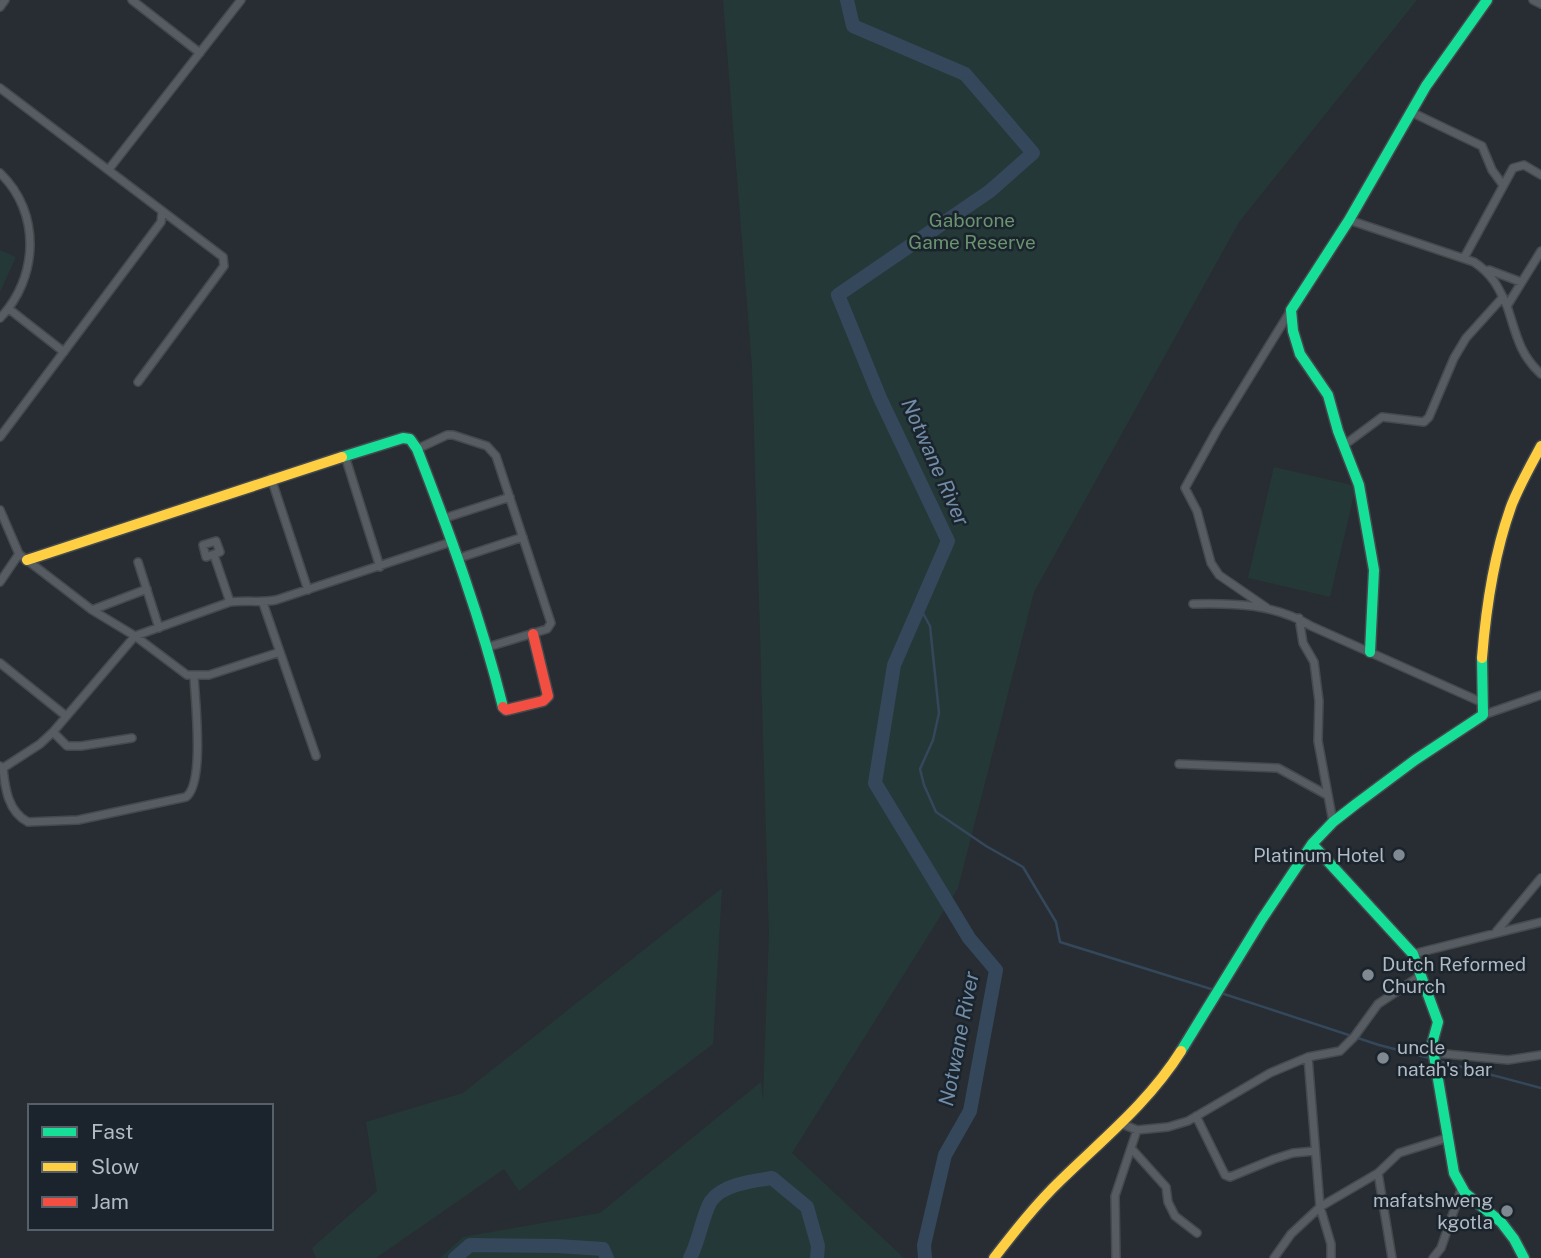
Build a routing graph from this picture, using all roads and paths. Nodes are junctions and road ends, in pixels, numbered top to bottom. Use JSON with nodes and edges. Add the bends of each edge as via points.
{"nodes":[{"id":1,"x":5,"y":0,"type":"edge"},
{"id":2,"x":132,"y":0,"type":"edge"},
{"id":3,"x":241,"y":0,"type":"edge"},
{"id":4,"x":1487,"y":0,"type":"edge"},
{"id":5,"x":1533,"y":0,"type":"edge"},
{"id":6,"x":1541,"y":4,"type":"edge"},
{"id":7,"x":0,"y":7,"type":"edge"},
{"id":8,"x":200,"y":53,"type":"junction"},
{"id":9,"x":0,"y":88,"type":"edge"},
{"id":10,"x":1411,"y":113,"type":"junction"},
{"id":11,"x":109,"y":170,"type":"junction"},
{"id":12,"x":0,"y":173,"type":"edge"},
{"id":13,"x":1541,"y":175,"type":"edge"},
{"id":14,"x":1503,"y":185,"type":"junction"},
{"id":15,"x":163,"y":213,"type":"junction"},
{"id":16,"x":1349,"y":220,"type":"junction"},
{"id":17,"x":1541,"y":251,"type":"edge"},
{"id":18,"x":1464,"y":258,"type":"junction"},
{"id":19,"x":1485,"y":269,"type":"junction"},
{"id":20,"x":1521,"y":282,"type":"junction"},
{"id":21,"x":1503,"y":297,"type":"junction"},
{"id":22,"x":1507,"y":306,"type":"junction"},
{"id":23,"x":9,"y":309,"type":"junction"},
{"id":24,"x":1291,"y":310,"type":"junction"},
{"id":25,"x":0,"y":318,"type":"edge"},
{"id":26,"x":64,"y":352,"type":"junction"},
{"id":27,"x":1541,"y":374,"type":"edge"},
{"id":28,"x":138,"y":382,"type":"dead end"},
{"id":29,"x":0,"y":437,"type":"edge"},
{"id":30,"x":1343,"y":446,"type":"junction"},
{"id":31,"x":1541,"y":446,"type":"edge"},
{"id":32,"x":417,"y":449,"type":"junction"},
{"id":33,"x":345,"y":456,"type":"junction"},
{"id":34,"x":271,"y":478,"type":"junction"},
{"id":35,"x":510,"y":497,"type":"junction"},
{"id":36,"x":0,"y":510,"type":"edge"},
{"id":37,"x":442,"y":519,"type":"junction"},
{"id":38,"x":523,"y":537,"type":"junction"},
{"id":39,"x":451,"y":542,"type":"junction"},
{"id":40,"x":214,"y":555,"type":"dead end"},
{"id":41,"x":23,"y":557,"type":"junction"},
{"id":42,"x":459,"y":558,"type":"junction"},
{"id":43,"x":138,"y":562,"type":"dead end"},
{"id":44,"x":380,"y":567,"type":"junction"},
{"id":45,"x":0,"y":582,"type":"edge"},
{"id":46,"x":147,"y":589,"type":"junction"},
{"id":47,"x":308,"y":590,"type":"junction"},
{"id":48,"x":230,"y":602,"type":"junction"},
{"id":49,"x":263,"y":603,"type":"junction"},
{"id":50,"x":1194,"y":604,"type":"dead end"},
{"id":51,"x":1267,"y":608,"type":"junction"},
{"id":52,"x":92,"y":610,"type":"junction"},
{"id":53,"x":1299,"y":618,"type":"junction"},
{"id":54,"x":159,"y":628,"type":"junction"},
{"id":55,"x":533,"y":634,"type":"junction"},
{"id":56,"x":135,"y":636,"type":"junction"},
{"id":57,"x":488,"y":647,"type":"junction"},
{"id":58,"x":280,"y":652,"type":"junction"},
{"id":59,"x":1370,"y":652,"type":"junction"},
{"id":60,"x":0,"y":663,"type":"edge"},
{"id":61,"x":194,"y":676,"type":"junction"},
{"id":62,"x":1541,"y":695,"type":"edge"},
{"id":63,"x":1481,"y":702,"type":"junction"},
{"id":64,"x":1483,"y":715,"type":"junction"},
{"id":65,"x":65,"y":716,"type":"junction"},
{"id":66,"x":53,"y":732,"type":"junction"},
{"id":67,"x":132,"y":738,"type":"dead end"},
{"id":68,"x":316,"y":756,"type":"dead end"},
{"id":69,"x":1180,"y":764,"type":"dead end"},
{"id":70,"x":2,"y":767,"type":"edge"},
{"id":71,"x":1327,"y":795,"type":"junction"},
{"id":72,"x":1333,"y":822,"type":"junction"},
{"id":73,"x":1312,"y":844,"type":"junction"},
{"id":74,"x":1541,"y":878,"type":"edge"},
{"id":75,"x":1541,"y":922,"type":"edge"},
{"id":76,"x":1495,"y":932,"type":"junction"},
{"id":77,"x":1413,"y":954,"type":"junction"},
{"id":78,"x":1420,"y":976,"type":"junction"},
{"id":79,"x":1435,"y":1053,"type":"junction"},
{"id":80,"x":1541,"y":1055,"type":"edge"},
{"id":81,"x":1308,"y":1057,"type":"junction"},
{"id":82,"x":1196,"y":1116,"type":"junction"},
{"id":83,"x":1122,"y":1124,"type":"junction"},
{"id":84,"x":1137,"y":1130,"type":"junction"},
{"id":85,"x":1447,"y":1138,"type":"junction"},
{"id":86,"x":1131,"y":1149,"type":"junction"},
{"id":87,"x":1315,"y":1151,"type":"junction"},
{"id":88,"x":1378,"y":1173,"type":"junction"},
{"id":89,"x":1461,"y":1187,"type":"junction"},
{"id":90,"x":1320,"y":1207,"type":"junction"},
{"id":91,"x":1197,"y":1233,"type":"dead end"},
{"id":92,"x":994,"y":1258,"type":"edge"},
{"id":93,"x":1116,"y":1258,"type":"edge"},
{"id":94,"x":1274,"y":1258,"type":"edge"},
{"id":95,"x":1331,"y":1258,"type":"edge"},
{"id":96,"x":1392,"y":1258,"type":"edge"},
{"id":97,"x":1433,"y":1258,"type":"edge"},
{"id":98,"x":1524,"y":1258,"type":"edge"}],
"edges":[{"from":1,"to":7,"type":"street"},
{"from":2,"to":8,"type":"street"},
{"from":3,"to":8,"type":"street"},
{"from":4,"to":10,"type":"street"},
{"from":5,"to":6,"type":"street"},
{"from":8,"to":11,"type":"street"},
{"from":9,"to":11,"type":"street"},
{"from":10,"to":14,"type":"street","via":[[1482,146]]},
{"from":10,"to":16,"type":"street"},
{"from":11,"to":15,"type":"street"},
{"from":12,"to":23,"type":"street","via":[[19,198],[31,243],[22,289]]},
{"from":13,"to":14,"type":"street","via":[[1518,165]]},
{"from":14,"to":18,"type":"street"},
{"from":15,"to":26,"type":"street","via":[[161,222]]},
{"from":15,"to":28,"type":"street","via":[[222,254],[224,265]]},
{"from":16,"to":18,"type":"street"},
{"from":16,"to":24,"type":"street"},
{"from":17,"to":20,"type":"street"},
{"from":18,"to":19,"type":"street"},
{"from":19,"to":20,"type":"street"},
{"from":19,"to":21,"type":"street"},
{"from":20,"to":22,"type":"street"},
{"from":21,"to":22,"type":"street"},
{"from":21,"to":30,"type":"street","via":[[1466,338],[1424,422],[1382,417]]},
{"from":22,"to":27,"type":"street","via":[[1522,352]]},
{"from":23,"to":25,"type":"street"},
{"from":23,"to":26,"type":"street"},
{"from":24,"to":30,"type":"street","via":[[1296,344],[1328,395]]},
{"from":24,"to":51,"type":"street","via":[[1185,488],[1219,575]]},
{"from":26,"to":29,"type":"street"},
{"from":30,"to":59,"type":"street","via":[[1359,485],[1374,570]]},
{"from":31,"to":63,"type":"street","via":[[1509,514],[1485,634]]},
{"from":32,"to":33,"type":"street","via":[[410,439],[403,438]]},
{"from":32,"to":35,"type":"street","via":[[447,435],[487,446],[496,456]]},
{"from":32,"to":37,"type":"street"},
{"from":33,"to":34,"type":"street"},
{"from":33,"to":44,"type":"street"},
{"from":34,"to":41,"type":"street"},
{"from":34,"to":47,"type":"street"},
{"from":35,"to":37,"type":"street"},
{"from":35,"to":38,"type":"street"},
{"from":36,"to":41,"type":"street"},
{"from":37,"to":39,"type":"street"},
{"from":38,"to":42,"type":"street"},
{"from":38,"to":55,"type":"street","via":[[551,623]]},
{"from":39,"to":42,"type":"street"},
{"from":39,"to":44,"type":"street"},
{"from":40,"to":48,"type":"street"},
{"from":41,"to":45,"type":"street"},
{"from":41,"to":52,"type":"street"},
{"from":42,"to":57,"type":"street"},
{"from":43,"to":46,"type":"street"},
{"from":44,"to":47,"type":"street"},
{"from":46,"to":52,"type":"street"},
{"from":46,"to":54,"type":"street"},
{"from":47,"to":49,"type":"street"},
{"from":48,"to":49,"type":"street"},
{"from":48,"to":54,"type":"street"},
{"from":49,"to":58,"type":"street"},
{"from":50,"to":51,"type":"street"},
{"from":51,"to":53,"type":"street"},
{"from":52,"to":56,"type":"street"},
{"from":53,"to":59,"type":"street"},
{"from":53,"to":71,"type":"street","via":[[1303,643],[1314,662],[1318,741]]},
{"from":54,"to":56,"type":"street"},
{"from":55,"to":57,"type":"street"},
{"from":55,"to":57,"type":"street","via":[[548,694],[543,701],[504,709]]},
{"from":56,"to":61,"type":"street"},
{"from":56,"to":65,"type":"street"},
{"from":58,"to":61,"type":"street"},
{"from":58,"to":68,"type":"street"},
{"from":59,"to":63,"type":"street"},
{"from":60,"to":65,"type":"street"},
{"from":61,"to":70,"type":"street","via":[[198,750],[193,789],[186,797],[78,820],[28,822],[12,808]]},
{"from":62,"to":64,"type":"street"},
{"from":63,"to":64,"type":"street"},
{"from":64,"to":72,"type":"street"},
{"from":65,"to":66,"type":"street"},
{"from":66,"to":67,"type":"street","via":[[67,746]]},
{"from":66,"to":70,"type":"street"},
{"from":69,"to":71,"type":"street","via":[[1279,768]]},
{"from":71,"to":72,"type":"street"},
{"from":72,"to":73,"type":"street"},
{"from":73,"to":77,"type":"street"},
{"from":73,"to":83,"type":"street","via":[[1167,1073]]},
{"from":74,"to":76,"type":"street"},
{"from":75,"to":76,"type":"street"},
{"from":76,"to":77,"type":"street"},
{"from":77,"to":78,"type":"street"},
{"from":78,"to":79,"type":"street","via":[[1437,1020],[1432,1044]]},
{"from":78,"to":81,"type":"street","via":[[1378,1004],[1343,1049]]},
{"from":79,"to":80,"type":"street","via":[[1508,1060]]},
{"from":79,"to":85,"type":"street"},
{"from":81,"to":82,"type":"street","via":[[1270,1073]]},
{"from":81,"to":87,"type":"street"},
{"from":82,"to":84,"type":"street"},
{"from":82,"to":87,"type":"street","via":[[1230,1177],[1273,1159]]},
{"from":83,"to":84,"type":"street"},
{"from":83,"to":92,"type":"street","via":[[1029,1213]]},
{"from":84,"to":86,"type":"street"},
{"from":85,"to":88,"type":"street","via":[[1399,1153]]},
{"from":85,"to":89,"type":"street"},
{"from":86,"to":91,"type":"street","via":[[1166,1187],[1175,1216]]},
{"from":86,"to":93,"type":"street","via":[[1115,1196]]},
{"from":87,"to":90,"type":"street"},
{"from":88,"to":90,"type":"street"},
{"from":88,"to":96,"type":"street"},
{"from":89,"to":97,"type":"street"},
{"from":89,"to":98,"type":"street","via":[[1501,1222]]},
{"from":90,"to":94,"type":"street"},
{"from":90,"to":95,"type":"street"}]}
